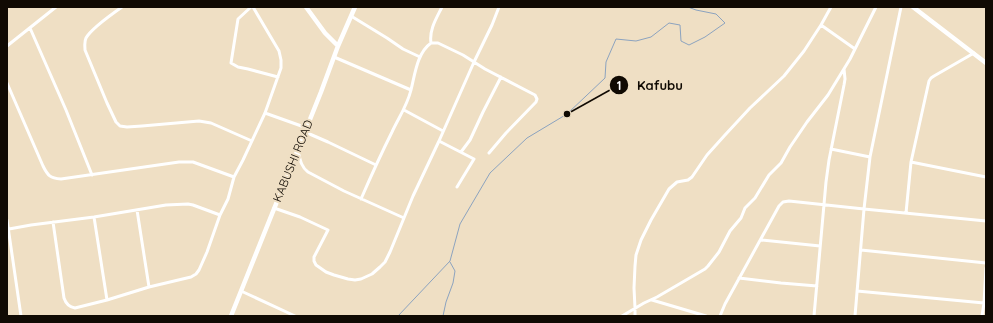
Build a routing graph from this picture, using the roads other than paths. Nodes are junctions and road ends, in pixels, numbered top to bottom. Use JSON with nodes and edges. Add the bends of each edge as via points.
{"nodes":[{"id":1,"x":56,"y":7,"type":"edge"},
{"id":2,"x":122,"y":7,"type":"edge"},
{"id":3,"x":252,"y":7,"type":"edge"},
{"id":4,"x":306,"y":7,"type":"edge"},
{"id":5,"x":356,"y":7,"type":"edge"},
{"id":6,"x":442,"y":7,"type":"edge"},
{"id":7,"x":499,"y":7,"type":"edge"},
{"id":8,"x":831,"y":7,"type":"edge"},
{"id":9,"x":876,"y":7,"type":"edge"},
{"id":10,"x":902,"y":7,"type":"edge"},
{"id":11,"x":913,"y":7,"type":"edge"},
{"id":12,"x":351,"y":16,"type":"junction"},
{"id":13,"x":821,"y":25,"type":"junction"},
{"id":14,"x":30,"y":28,"type":"junction"},
{"id":15,"x":431,"y":43,"type":"junction"},
{"id":16,"x":7,"y":46,"type":"edge"},
{"id":17,"x":338,"y":46,"type":"junction"},
{"id":18,"x":855,"y":49,"type":"junction"},
{"id":19,"x":974,"y":54,"type":"junction"},
{"id":20,"x":334,"y":57,"type":"junction"},
{"id":21,"x":420,"y":57,"type":"junction"},
{"id":22,"x":474,"y":62,"type":"junction"},
{"id":23,"x":986,"y":63,"type":"edge"},
{"id":24,"x":844,"y":69,"type":"junction"},
{"id":25,"x":278,"y":77,"type":"junction"},
{"id":26,"x":501,"y":77,"type":"junction"},
{"id":27,"x":7,"y":82,"type":"edge"},
{"id":28,"x":411,"y":90,"type":"junction"},
{"id":29,"x":404,"y":110,"type":"junction"},
{"id":30,"x":265,"y":113,"type":"junction"},
{"id":31,"x":306,"y":130,"type":"junction"},
{"id":32,"x":443,"y":131,"type":"junction"},
{"id":33,"x":252,"y":141,"type":"junction"},
{"id":34,"x":439,"y":141,"type":"junction"},
{"id":35,"x":831,"y":149,"type":"junction"},
{"id":36,"x":298,"y":151,"type":"junction"},
{"id":37,"x":461,"y":152,"type":"junction"},
{"id":38,"x":489,"y":153,"type":"dead end"},
{"id":39,"x":870,"y":157,"type":"junction"},
{"id":40,"x":911,"y":162,"type":"junction"},
{"id":41,"x":376,"y":165,"type":"junction"},
{"id":42,"x":92,"y":175,"type":"junction"},
{"id":43,"x":234,"y":177,"type":"junction"},
{"id":44,"x":986,"y":177,"type":"edge"},
{"id":45,"x":457,"y":187,"type":"dead end"},
{"id":46,"x":360,"y":199,"type":"junction"},
{"id":47,"x":824,"y":205,"type":"junction"},
{"id":48,"x":274,"y":208,"type":"junction"},
{"id":49,"x":864,"y":209,"type":"junction"},
{"id":50,"x":137,"y":210,"type":"junction"},
{"id":51,"x":906,"y":213,"type":"junction"},
{"id":52,"x":220,"y":215,"type":"junction"},
{"id":53,"x":94,"y":217,"type":"junction"},
{"id":54,"x":404,"y":218,"type":"junction"},
{"id":55,"x":7,"y":220,"type":"edge"},
{"id":56,"x":986,"y":221,"type":"edge"},
{"id":57,"x":53,"y":222,"type":"junction"},
{"id":58,"x":9,"y":229,"type":"junction"},
{"id":59,"x":761,"y":240,"type":"junction"},
{"id":60,"x":820,"y":246,"type":"junction"},
{"id":61,"x":861,"y":250,"type":"junction"},
{"id":62,"x":986,"y":263,"type":"edge"},
{"id":63,"x":986,"y":268,"type":"edge"},
{"id":64,"x":740,"y":278,"type":"junction"},
{"id":65,"x":817,"y":286,"type":"junction"},
{"id":66,"x":149,"y":287,"type":"junction"},
{"id":67,"x":986,"y":287,"type":"edge"},
{"id":68,"x":241,"y":291,"type":"junction"},
{"id":69,"x":857,"y":292,"type":"junction"},
{"id":70,"x":108,"y":300,"type":"junction"},
{"id":71,"x":652,"y":300,"type":"junction"},
{"id":72,"x":984,"y":303,"type":"junction"},
{"id":73,"x":635,"y":308,"type":"junction"},
{"id":74,"x":21,"y":316,"type":"edge"},
{"id":75,"x":231,"y":316,"type":"edge"},
{"id":76,"x":295,"y":316,"type":"edge"},
{"id":77,"x":622,"y":316,"type":"edge"},
{"id":78,"x":635,"y":316,"type":"edge"},
{"id":79,"x":706,"y":316,"type":"edge"},
{"id":80,"x":720,"y":316,"type":"edge"},
{"id":81,"x":814,"y":316,"type":"edge"},
{"id":82,"x":854,"y":316,"type":"edge"},
{"id":83,"x":982,"y":316,"type":"edge"}],
"edges":[{"from":1,"to":14,"type":"street"},
{"from":2,"to":33,"type":"street","via":[[98,26],[84,43],[116,122],[127,127],[199,121],[211,123]]},
{"from":3,"to":25,"type":"street","via":[[279,51],[282,60]]},
{"from":3,"to":25,"type":"street","via":[[238,19],[231,63]]},
{"from":4,"to":17,"type":"main road"},
{"from":5,"to":12,"type":"main road","name":"KABUSHI ROAD"},
{"from":6,"to":15,"type":"street","via":[[432,28]]},
{"from":7,"to":22,"type":"street"},
{"from":8,"to":13,"type":"street"},
{"from":9,"to":18,"type":"street"},
{"from":10,"to":39,"type":"street"},
{"from":11,"to":19,"type":"main road"},
{"from":12,"to":17,"type":"main road","name":"KABUSHI ROAD"},
{"from":12,"to":21,"type":"street"},
{"from":13,"to":18,"type":"street"},
{"from":13,"to":73,"type":"street","via":[[784,76],[720,140],[692,177],[677,182],[669,190],[651,220],[636,255]]},
{"from":14,"to":16,"type":"street"},
{"from":14,"to":42,"type":"street"},
{"from":15,"to":21,"type":"street"},
{"from":15,"to":22,"type":"street","via":[[438,43]]},
{"from":17,"to":20,"type":"main road","name":"KABUSHI ROAD"},
{"from":18,"to":24,"type":"street"},
{"from":19,"to":23,"type":"main road"},
{"from":19,"to":40,"type":"street","via":[[929,81]]},
{"from":20,"to":28,"type":"street"},
{"from":20,"to":31,"type":"main road","name":"KABUSHI ROAD"},
{"from":21,"to":28,"type":"street"},
{"from":22,"to":26,"type":"street"},
{"from":22,"to":32,"type":"street"},
{"from":24,"to":35,"type":"street","via":[[845,79]]},
{"from":24,"to":71,"type":"street","via":[[781,163],[745,208],[741,218],[708,266]]},
{"from":25,"to":30,"type":"street"},
{"from":26,"to":37,"type":"street","via":[[470,140]]},
{"from":26,"to":38,"type":"street","via":[[534,94],[537,99]]},
{"from":27,"to":42,"type":"street","via":[[47,174],[61,179]]},
{"from":28,"to":29,"type":"street"},
{"from":29,"to":32,"type":"street"},
{"from":29,"to":41,"type":"street"},
{"from":30,"to":31,"type":"street"},
{"from":30,"to":33,"type":"street"},
{"from":31,"to":36,"type":"main road","name":"KABUSHI ROAD"},
{"from":31,"to":41,"type":"street"},
{"from":32,"to":34,"type":"street"},
{"from":33,"to":43,"type":"street"},
{"from":34,"to":37,"type":"street"},
{"from":34,"to":54,"type":"street"},
{"from":35,"to":39,"type":"street"},
{"from":35,"to":47,"type":"street"},
{"from":36,"to":46,"type":"street","via":[[304,169]]},
{"from":36,"to":48,"type":"main road","name":"KABUSHI ROAD"},
{"from":37,"to":45,"type":"street","via":[[474,160]]},
{"from":39,"to":49,"type":"street"},
{"from":40,"to":44,"type":"street"},
{"from":40,"to":51,"type":"street"},
{"from":41,"to":46,"type":"street"},
{"from":42,"to":43,"type":"street","via":[[193,162]]},
{"from":43,"to":52,"type":"street"},
{"from":46,"to":54,"type":"street"},
{"from":47,"to":49,"type":"street"},
{"from":47,"to":59,"type":"street","via":[[783,202]]},
{"from":47,"to":60,"type":"street"},
{"from":48,"to":54,"type":"street","via":[[328,230],[314,256],[316,265],[326,272],[355,280],[372,274],[385,262]]},
{"from":48,"to":68,"type":"main road","name":"KABUSHI ROAD"},
{"from":49,"to":51,"type":"street"},
{"from":49,"to":61,"type":"street"},
{"from":50,"to":52,"type":"street","via":[[188,204]]},
{"from":50,"to":53,"type":"street"},
{"from":50,"to":66,"type":"street"},
{"from":51,"to":56,"type":"street"},
{"from":52,"to":66,"type":"street","via":[[196,274]]},
{"from":53,"to":57,"type":"street"},
{"from":53,"to":70,"type":"street"},
{"from":55,"to":58,"type":"street"},
{"from":57,"to":58,"type":"street"},
{"from":57,"to":70,"type":"street","via":[[65,302],[71,308],[75,308]]},
{"from":58,"to":74,"type":"street"},
{"from":59,"to":60,"type":"street"},
{"from":59,"to":64,"type":"street"},
{"from":60,"to":65,"type":"street"},
{"from":61,"to":62,"type":"street"},
{"from":61,"to":69,"type":"street"},
{"from":63,"to":67,"type":"street"},
{"from":64,"to":65,"type":"street"},
{"from":64,"to":80,"type":"street"},
{"from":65,"to":81,"type":"street"},
{"from":66,"to":70,"type":"street"},
{"from":67,"to":72,"type":"street"},
{"from":68,"to":75,"type":"main road","name":"KABUSHI ROAD"},
{"from":68,"to":76,"type":"street"},
{"from":69,"to":72,"type":"street"},
{"from":69,"to":82,"type":"street"},
{"from":71,"to":73,"type":"street"},
{"from":71,"to":79,"type":"street"},
{"from":72,"to":83,"type":"street"},
{"from":73,"to":77,"type":"street"},
{"from":73,"to":78,"type":"street"}]}
